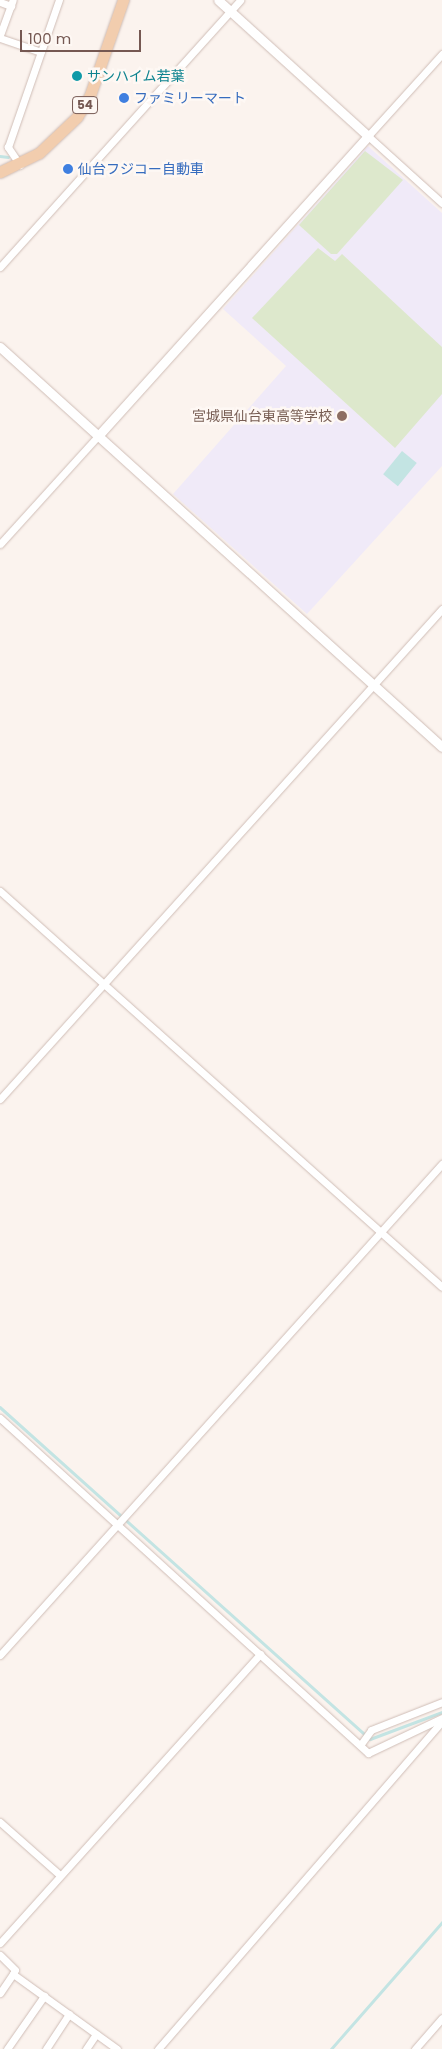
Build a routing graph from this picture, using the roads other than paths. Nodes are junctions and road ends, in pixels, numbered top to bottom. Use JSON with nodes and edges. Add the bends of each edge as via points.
{"nodes":[{"id":1,"x":59,"y":0,"type":"edge"},
{"id":2,"x":123,"y":0,"type":"edge"},
{"id":3,"x":218,"y":0,"type":"edge"},
{"id":4,"x":240,"y":0,"type":"edge"},
{"id":5,"x":0,"y":2,"type":"edge"},
{"id":6,"x":12,"y":3,"type":"edge"},
{"id":7,"x":231,"y":10,"type":"junction"},
{"id":8,"x":0,"y":37,"type":"edge"},
{"id":9,"x":41,"y":52,"type":"junction"},
{"id":10,"x":442,"y":54,"type":"edge"},
{"id":11,"x":368,"y":136,"type":"junction"},
{"id":12,"x":20,"y":165,"type":"junction"},
{"id":13,"x":0,"y":172,"type":"edge"},
{"id":14,"x":442,"y":204,"type":"edge"},
{"id":15,"x":0,"y":267,"type":"edge"},
{"id":16,"x":0,"y":347,"type":"edge"},
{"id":17,"x":98,"y":436,"type":"junction"},
{"id":18,"x":0,"y":544,"type":"edge"},
{"id":19,"x":442,"y":609,"type":"edge"},
{"id":20,"x":373,"y":684,"type":"junction"},
{"id":21,"x":442,"y":747,"type":"edge"},
{"id":22,"x":0,"y":891,"type":"edge"},
{"id":23,"x":103,"y":984,"type":"junction"},
{"id":24,"x":0,"y":1098,"type":"edge"},
{"id":25,"x":442,"y":1164,"type":"edge"},
{"id":26,"x":381,"y":1232,"type":"junction"},
{"id":27,"x":442,"y":1287,"type":"edge"},
{"id":28,"x":0,"y":1418,"type":"edge"},
{"id":29,"x":120,"y":1522,"type":"junction"},
{"id":30,"x":260,"y":1654,"type":"junction"},
{"id":31,"x":0,"y":1655,"type":"edge"},
{"id":32,"x":442,"y":1702,"type":"edge"},
{"id":33,"x":442,"y":1719,"type":"edge"},
{"id":34,"x":362,"y":1743,"type":"junction"},
{"id":35,"x":0,"y":1822,"type":"edge"},
{"id":36,"x":60,"y":1875,"type":"junction"},
{"id":37,"x":0,"y":1942,"type":"edge"},
{"id":38,"x":0,"y":1955,"type":"edge"},
{"id":39,"x":13,"y":1974,"type":"junction"},
{"id":40,"x":0,"y":1993,"type":"edge"},
{"id":41,"x":44,"y":1996,"type":"junction"},
{"id":42,"x":69,"y":2014,"type":"junction"},
{"id":43,"x":442,"y":2018,"type":"edge"},
{"id":44,"x":96,"y":2034,"type":"junction"},
{"id":45,"x":6,"y":2049,"type":"edge"},
{"id":46,"x":46,"y":2049,"type":"edge"},
{"id":47,"x":86,"y":2049,"type":"edge"},
{"id":48,"x":118,"y":2049,"type":"edge"},
{"id":49,"x":158,"y":2049,"type":"edge"},
{"id":50,"x":415,"y":2049,"type":"edge"}],
"edges":[{"from":1,"to":9,"type":"street"},
{"from":2,"to":12,"type":"main road","number":"54","via":[[84,107],[52,144]]},
{"from":3,"to":7,"type":"street"},
{"from":4,"to":7,"type":"street"},
{"from":5,"to":6,"type":"street"},
{"from":6,"to":8,"type":"street"},
{"from":7,"to":11,"type":"street"},
{"from":7,"to":15,"type":"street"},
{"from":8,"to":9,"type":"street"},
{"from":9,"to":12,"type":"street","via":[[8,147]]},
{"from":10,"to":11,"type":"street"},
{"from":11,"to":14,"type":"street"},
{"from":11,"to":17,"type":"street"},
{"from":12,"to":13,"type":"main road","number":"54"},
{"from":16,"to":17,"type":"street"},
{"from":17,"to":18,"type":"street"},
{"from":17,"to":20,"type":"street"},
{"from":19,"to":20,"type":"street"},
{"from":20,"to":21,"type":"street"},
{"from":20,"to":23,"type":"street"},
{"from":22,"to":23,"type":"street"},
{"from":23,"to":24,"type":"street"},
{"from":23,"to":26,"type":"street"},
{"from":25,"to":26,"type":"street"},
{"from":26,"to":27,"type":"street"},
{"from":26,"to":29,"type":"street"},
{"from":28,"to":29,"type":"street"},
{"from":29,"to":30,"type":"street"},
{"from":29,"to":31,"type":"street"},
{"from":30,"to":34,"type":"street"},
{"from":30,"to":36,"type":"street"},
{"from":32,"to":34,"type":"street","via":[[370,1732]]},
{"from":33,"to":34,"type":"street","via":[[368,1753]]},
{"from":33,"to":49,"type":"street"},
{"from":35,"to":36,"type":"street"},
{"from":36,"to":37,"type":"street"},
{"from":38,"to":39,"type":"street","via":[[15,1970]]},
{"from":39,"to":40,"type":"street"},
{"from":39,"to":41,"type":"street"},
{"from":41,"to":42,"type":"street"},
{"from":41,"to":45,"type":"street"},
{"from":42,"to":44,"type":"street"},
{"from":42,"to":46,"type":"street"},
{"from":43,"to":50,"type":"street"},
{"from":44,"to":47,"type":"street"},
{"from":44,"to":48,"type":"street"}]}
